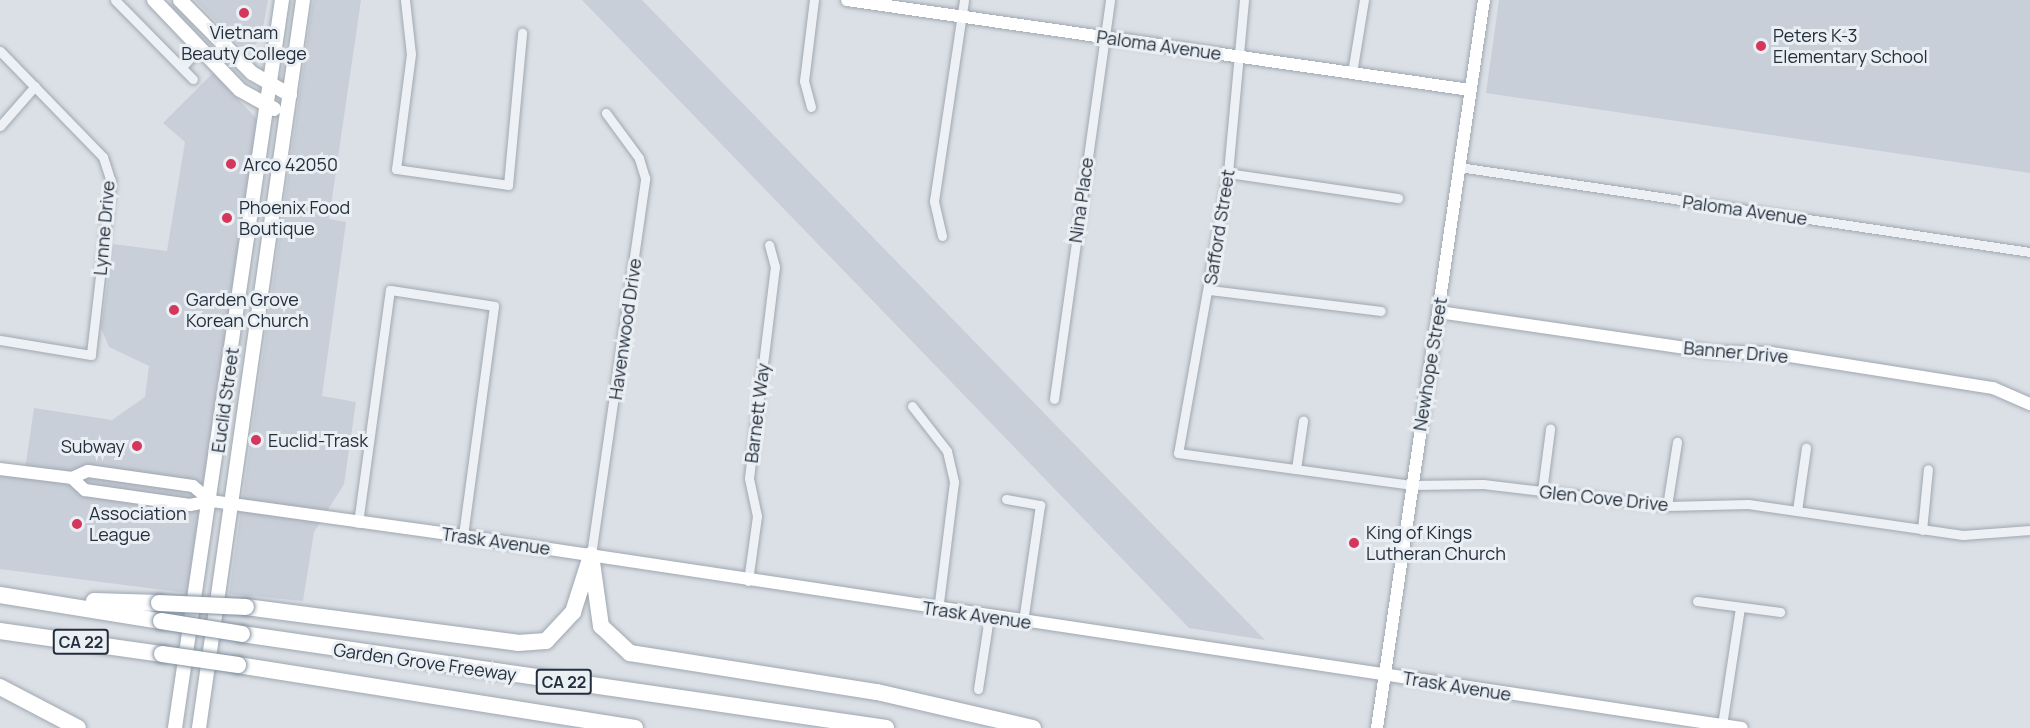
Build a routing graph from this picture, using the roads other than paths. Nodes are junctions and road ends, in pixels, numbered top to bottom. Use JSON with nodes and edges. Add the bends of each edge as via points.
{"nodes":[{"id":1,"x":115,"y":0,"type":"edge"},
{"id":2,"x":154,"y":0,"type":"edge"},
{"id":3,"x":180,"y":0,"type":"edge"},
{"id":4,"x":282,"y":0,"type":"edge"},
{"id":5,"x":303,"y":0,"type":"edge"},
{"id":6,"x":405,"y":0,"type":"edge"},
{"id":7,"x":814,"y":0,"type":"edge"},
{"id":8,"x":848,"y":0,"type":"edge"},
{"id":9,"x":964,"y":0,"type":"edge"},
{"id":10,"x":1110,"y":0,"type":"edge"},
{"id":11,"x":1244,"y":0,"type":"edge"},
{"id":12,"x":1364,"y":0,"type":"edge"},
{"id":13,"x":1484,"y":0,"type":"edge"},
{"id":14,"x":961,"y":16,"type":"junction"},
{"id":15,"x":522,"y":33,"type":"dead end"},
{"id":16,"x":1104,"y":37,"type":"junction"},
{"id":17,"x":199,"y":48,"type":"junction"},
{"id":18,"x":0,"y":51,"type":"edge"},
{"id":19,"x":1236,"y":56,"type":"junction"},
{"id":20,"x":182,"y":67,"type":"junction"},
{"id":21,"x":1352,"y":73,"type":"junction"},
{"id":22,"x":193,"y":79,"type":"dead end"},
{"id":23,"x":35,"y":86,"type":"junction"},
{"id":24,"x":269,"y":87,"type":"junction"},
{"id":25,"x":1470,"y":90,"type":"junction"},
{"id":26,"x":290,"y":95,"type":"junction"},
{"id":27,"x":812,"y":107,"type":"dead end"},
{"id":28,"x":267,"y":108,"type":"junction"},
{"id":29,"x":287,"y":113,"type":"junction"},
{"id":30,"x":606,"y":113,"type":"dead end"},
{"id":31,"x":0,"y":126,"type":"edge"},
{"id":32,"x":1459,"y":167,"type":"junction"},
{"id":33,"x":1228,"y":173,"type":"junction"},
{"id":34,"x":1398,"y":198,"type":"dead end"},
{"id":35,"x":942,"y":236,"type":"dead end"},
{"id":36,"x":769,"y":245,"type":"dead end"},
{"id":37,"x":2030,"y":252,"type":"edge"},
{"id":38,"x":1210,"y":290,"type":"junction"},
{"id":39,"x":1381,"y":311,"type":"dead end"},
{"id":40,"x":1439,"y":312,"type":"junction"},
{"id":41,"x":0,"y":340,"type":"edge"},
{"id":42,"x":1054,"y":399,"type":"dead end"},
{"id":43,"x":2030,"y":404,"type":"edge"},
{"id":44,"x":912,"y":406,"type":"dead end"},
{"id":45,"x":1303,"y":421,"type":"dead end"},
{"id":46,"x":1550,"y":429,"type":"dead end"},
{"id":47,"x":1677,"y":442,"type":"dead end"},
{"id":48,"x":1806,"y":448,"type":"dead end"},
{"id":49,"x":1178,"y":453,"type":"joint"},
{"id":50,"x":0,"y":468,"type":"edge"},
{"id":51,"x":1296,"y":469,"type":"junction"},
{"id":52,"x":1928,"y":469,"type":"dead end"},
{"id":53,"x":72,"y":478,"type":"junction"},
{"id":54,"x":1411,"y":485,"type":"junction"},
{"id":55,"x":1542,"y":491,"type":"junction"},
{"id":56,"x":1006,"y":499,"type":"dead end"},
{"id":57,"x":211,"y":501,"type":"junction"},
{"id":58,"x":233,"y":504,"type":"junction"},
{"id":59,"x":1667,"y":506,"type":"junction"},
{"id":60,"x":1797,"y":511,"type":"junction"},
{"id":61,"x":358,"y":523,"type":"junction"},
{"id":62,"x":1922,"y":530,"type":"junction"},
{"id":63,"x":2030,"y":530,"type":"edge"},
{"id":64,"x":463,"y":536,"type":"junction"},
{"id":65,"x":591,"y":555,"type":"junction"},
{"id":66,"x":748,"y":581,"type":"junction"},
{"id":67,"x":0,"y":595,"type":"edge"},
{"id":68,"x":32,"y":599,"type":"junction"},
{"id":69,"x":1697,"y":601,"type":"dead end"},
{"id":70,"x":1740,"y":607,"type":"junction"},
{"id":71,"x":938,"y":609,"type":"junction"},
{"id":72,"x":1780,"y":612,"type":"dead end"},
{"id":73,"x":989,"y":617,"type":"junction"},
{"id":74,"x":1023,"y":622,"type":"junction"},
{"id":75,"x":0,"y":631,"type":"edge"},
{"id":76,"x":1385,"y":675,"type":"junction"},
{"id":77,"x":0,"y":687,"type":"edge"},
{"id":78,"x":978,"y":689,"type":"dead end"},
{"id":79,"x":1722,"y":725,"type":"junction"},
{"id":80,"x":78,"y":728,"type":"edge"},
{"id":81,"x":175,"y":728,"type":"edge"},
{"id":82,"x":199,"y":728,"type":"edge"},
{"id":83,"x":635,"y":728,"type":"edge"},
{"id":84,"x":886,"y":728,"type":"edge"},
{"id":85,"x":1033,"y":728,"type":"edge"},
{"id":86,"x":1377,"y":728,"type":"edge"},
{"id":87,"x":1742,"y":728,"type":"edge"}],
"edges":[{"from":1,"to":20,"type":"street"},
{"from":2,"to":17,"type":"main road"},
{"from":3,"to":24,"type":"main road"},
{"from":4,"to":24,"type":"main road","name":"Euclid Street"},
{"from":5,"to":26,"type":"main road","name":"Euclid Street"},
{"from":6,"to":15,"type":"street","via":[[411,54],[396,169],[508,185]]},
{"from":7,"to":27,"type":"street","via":[[804,81]]},
{"from":8,"to":14,"type":"street","name":"Paloma Avenue"},
{"from":9,"to":14,"type":"street"},
{"from":10,"to":16,"type":"street","name":"Nina Place"},
{"from":11,"to":19,"type":"street","name":"Safford Street"},
{"from":12,"to":21,"type":"street"},
{"from":13,"to":25,"type":"street","name":"Newhope Street"},
{"from":14,"to":16,"type":"street","name":"Paloma Avenue"},
{"from":14,"to":35,"type":"street","via":[[934,201]]},
{"from":16,"to":19,"type":"street","name":"Paloma Avenue"},
{"from":16,"to":42,"type":"street","name":"Nina Place"},
{"from":17,"to":20,"type":"street"},
{"from":17,"to":28,"type":"main road"},
{"from":18,"to":23,"type":"street","name":"Lynne Drive"},
{"from":19,"to":21,"type":"street","name":"Paloma Avenue"},
{"from":19,"to":33,"type":"street","name":"Safford Street"},
{"from":20,"to":22,"type":"street"},
{"from":21,"to":25,"type":"street","name":"Paloma Avenue"},
{"from":23,"to":31,"type":"street"},
{"from":23,"to":41,"type":"street","name":"Lynne Drive","via":[[103,157],[111,181],[91,354]]},
{"from":24,"to":26,"type":"main road"},
{"from":24,"to":28,"type":"main road","name":"Euclid Street"},
{"from":25,"to":32,"type":"street","name":"Newhope Street"},
{"from":26,"to":29,"type":"main road","name":"Euclid Street"},
{"from":28,"to":29,"type":"main road"},
{"from":28,"to":57,"type":"main road","name":"Euclid Street"},
{"from":29,"to":58,"type":"main road","name":"Euclid Street"},
{"from":30,"to":65,"type":"street","name":"Havenwood Drive","via":[[639,158],[645,178]]},
{"from":32,"to":37,"type":"street","name":"Paloma Avenue"},
{"from":32,"to":40,"type":"street","name":"Newhope Street"},
{"from":33,"to":34,"type":"street"},
{"from":33,"to":38,"type":"street","name":"Safford Street"},
{"from":36,"to":66,"type":"street","name":"Barnett Way","via":[[775,267],[749,478],[757,516]]},
{"from":38,"to":39,"type":"street"},
{"from":38,"to":49,"type":"street","name":"Safford Street"},
{"from":40,"to":43,"type":"street","name":"Banner Drive","via":[[1713,352],[1782,355],[1993,388]]},
{"from":40,"to":54,"type":"street","name":"Newhope Street"},
{"from":44,"to":71,"type":"street","via":[[947,451],[954,482]]},
{"from":45,"to":51,"type":"street"},
{"from":46,"to":55,"type":"street"},
{"from":47,"to":59,"type":"street"},
{"from":48,"to":60,"type":"street"},
{"from":49,"to":51,"type":"street","name":"Glen Cove Drive"},
{"from":50,"to":53,"type":"street","name":"Trask Avenue"},
{"from":51,"to":54,"type":"street","name":"Glen Cove Drive"},
{"from":52,"to":62,"type":"street"},
{"from":53,"to":57,"type":"street","name":"Trask Avenue","via":[[85,490],[190,505]]},
{"from":53,"to":57,"type":"street","name":"Trask Avenue","via":[[88,471],[193,486]]},
{"from":54,"to":55,"type":"street","name":"Glen Cove Drive","via":[[1483,484]]},
{"from":54,"to":76,"type":"street","name":"Newhope Street"},
{"from":55,"to":59,"type":"street","name":"Glen Cove Drive"},
{"from":56,"to":74,"type":"street","via":[[1040,505]]},
{"from":57,"to":58,"type":"street","name":"Trask Avenue"},
{"from":57,"to":81,"type":"main road","name":"Euclid Street"},
{"from":58,"to":61,"type":"street","name":"Trask Avenue"},
{"from":58,"to":82,"type":"main road","name":"Euclid Street"},
{"from":59,"to":60,"type":"street","name":"Glen Cove Drive","via":[[1733,502]]},
{"from":60,"to":62,"type":"street","name":"Glen Cove Drive"},
{"from":61,"to":64,"type":"street","name":"Trask Avenue"},
{"from":61,"to":64,"type":"street","via":[[390,290],[494,306]]},
{"from":62,"to":63,"type":"street","name":"Glen Cove Drive","via":[[1988,535]]},
{"from":64,"to":65,"type":"street","name":"Trask Avenue"},
{"from":65,"to":66,"type":"street","name":"Trask Avenue"},
{"from":65,"to":68,"type":"highway","bridge":true,"via":[[573,612],[546,642],[518,643],[246,607]]},
{"from":65,"to":85,"type":"highway","via":[[601,626],[630,653],[877,692]]},
{"from":66,"to":71,"type":"street","name":"Trask Avenue"},
{"from":67,"to":68,"type":"highway","name":"Garden Grove Freeway","number":"CA 22"},
{"from":68,"to":84,"type":"highway","name":"Garden Grove Freeway","number":"CA 22","bridge":true,"via":[[242,634]]},
{"from":69,"to":70,"type":"street"},
{"from":70,"to":72,"type":"street"},
{"from":70,"to":79,"type":"street"},
{"from":71,"to":73,"type":"street","name":"Trask Avenue"},
{"from":73,"to":74,"type":"street","name":"Trask Avenue"},
{"from":73,"to":78,"type":"street"},
{"from":74,"to":76,"type":"street","name":"Trask Avenue"},
{"from":75,"to":83,"type":"highway","name":"Garden Grove Freeway","number":"CA 22","bridge":true},
{"from":76,"to":79,"type":"street","name":"Trask Avenue"},
{"from":76,"to":86,"type":"street","name":"Newhope Street"},
{"from":77,"to":80,"type":"highway"},
{"from":79,"to":87,"type":"street","name":"Trask Avenue"}]}
